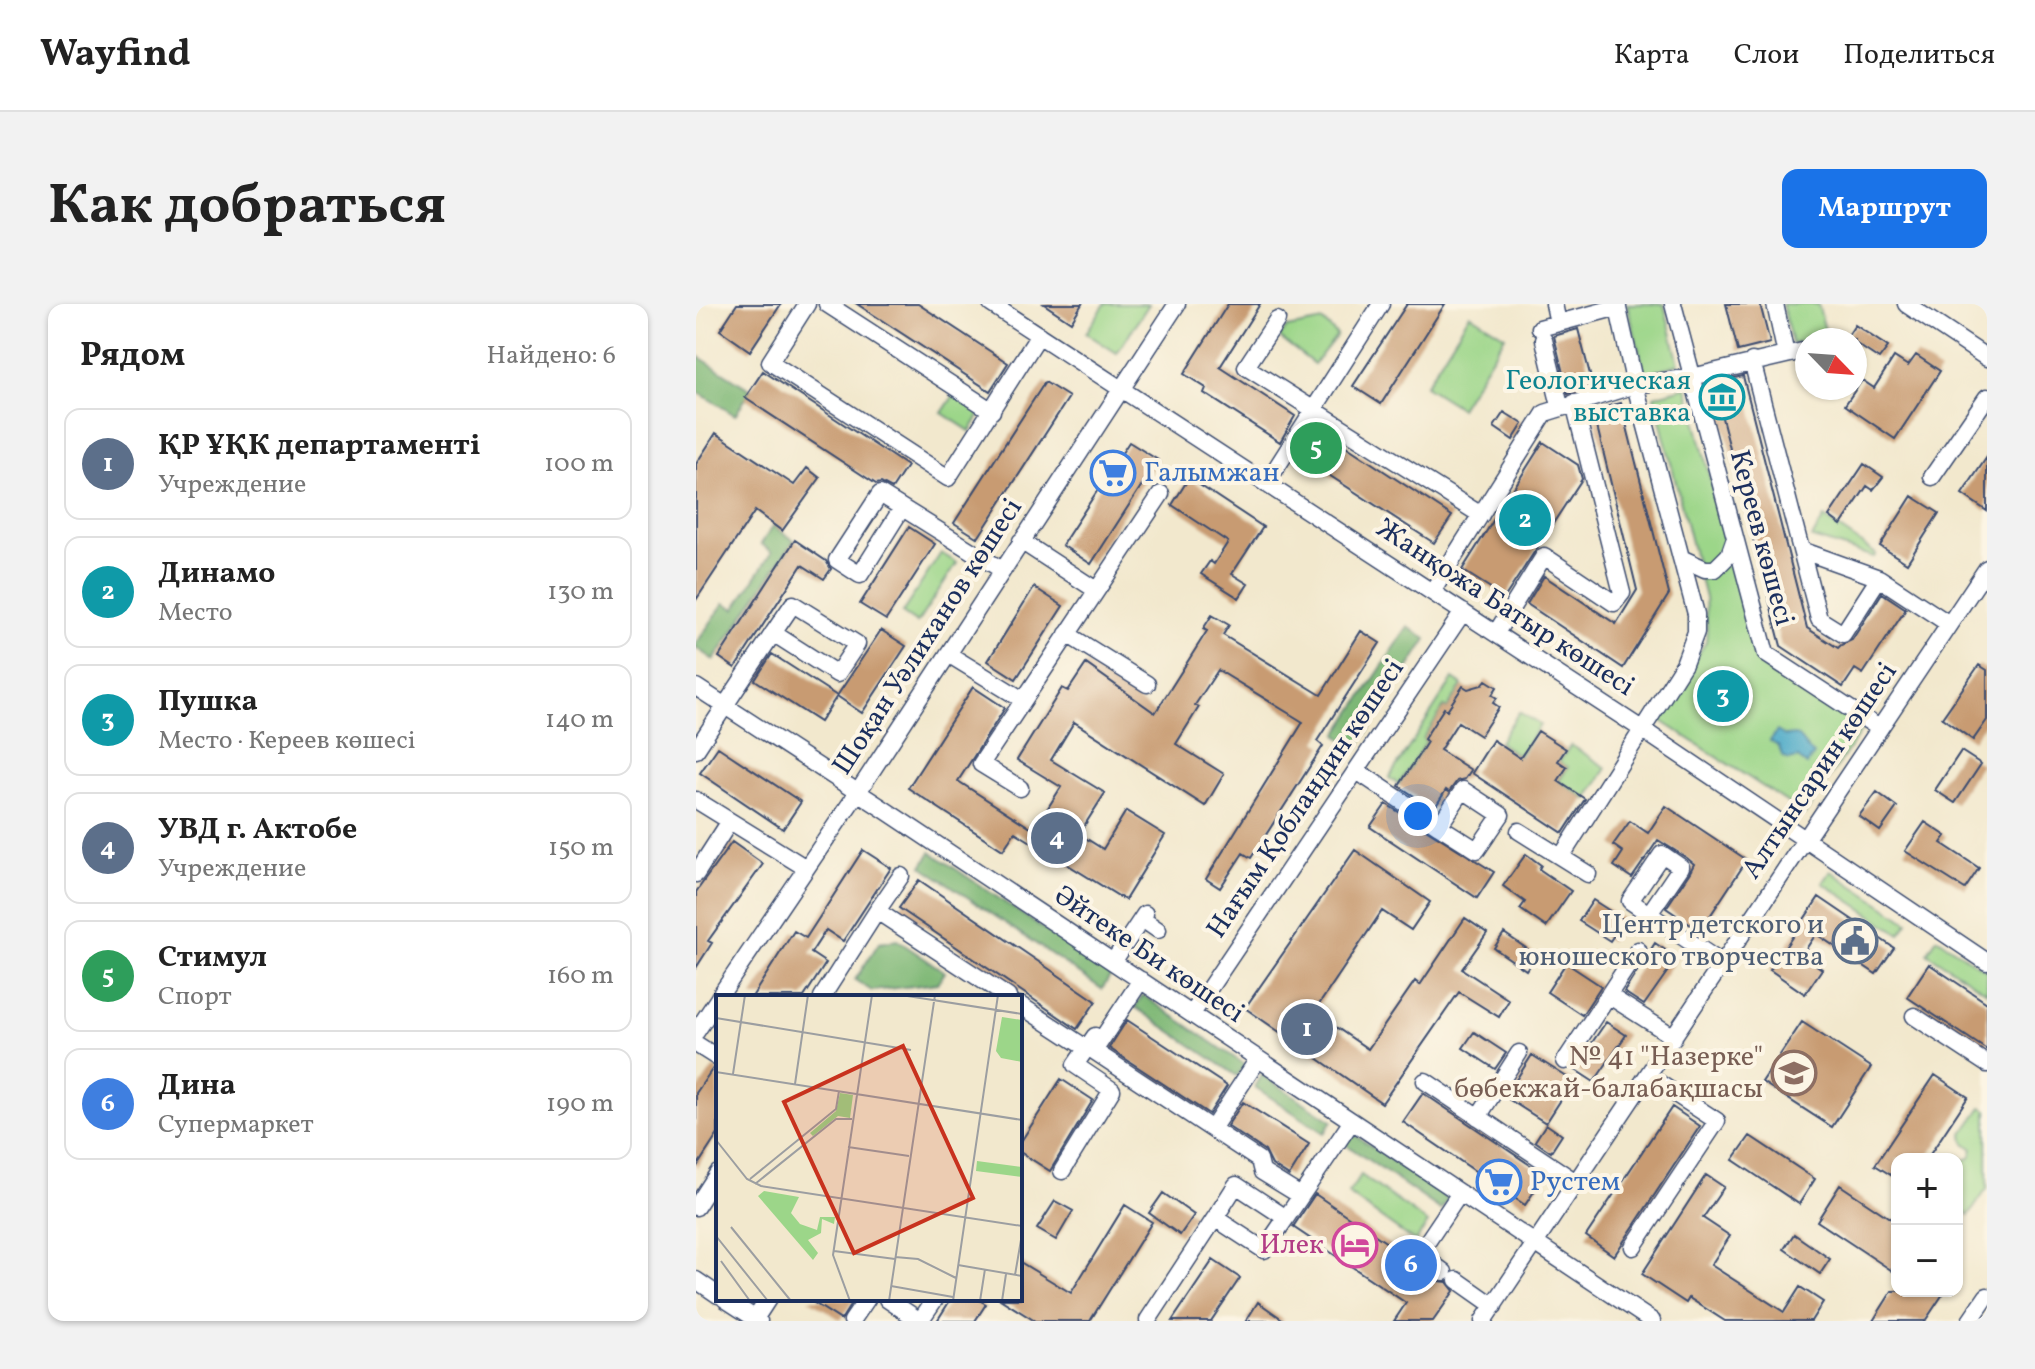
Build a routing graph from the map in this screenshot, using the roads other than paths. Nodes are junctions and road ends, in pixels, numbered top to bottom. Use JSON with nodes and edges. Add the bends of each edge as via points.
{"nodes":[{"id":1,"x":807,"y":304,"type":"edge"},
{"id":2,"x":827,"y":304,"type":"edge"},
{"id":3,"x":991,"y":304,"type":"edge"},
{"id":4,"x":1177,"y":304,"type":"edge"},
{"id":5,"x":1381,"y":304,"type":"edge"},
{"id":6,"x":1554,"y":304,"type":"edge"},
{"id":7,"x":1673,"y":304,"type":"edge"},
{"id":8,"x":1775,"y":304,"type":"edge"},
{"id":9,"x":1905,"y":304,"type":"edge"},
{"id":10,"x":1617,"y":305,"type":"edge"},
{"id":11,"x":1277,"y":320,"type":"dead end"},
{"id":12,"x":1558,"y":323,"type":"junction"},
{"id":13,"x":1039,"y":335,"type":"junction"},
{"id":14,"x":1795,"y":353,"type":"edge"},
{"id":15,"x":1786,"y":355,"type":"junction"},
{"id":16,"x":1987,"y":358,"type":"edge"},
{"id":17,"x":1752,"y":361,"type":"junction"},
{"id":18,"x":1692,"y":377,"type":"junction"},
{"id":19,"x":1635,"y":385,"type":"junction"},
{"id":20,"x":1121,"y":387,"type":"junction"},
{"id":21,"x":1987,"y":397,"type":"edge"},
{"id":22,"x":1567,"y":404,"type":"junction"},
{"id":23,"x":1314,"y":409,"type":"junction"},
{"id":24,"x":992,"y":411,"type":"junction"},
{"id":25,"x":1932,"y":477,"type":"dead end"},
{"id":26,"x":1266,"y":484,"type":"junction"},
{"id":27,"x":1161,"y":494,"type":"dead end"},
{"id":28,"x":902,"y":508,"type":"junction"},
{"id":29,"x":1481,"y":515,"type":"junction"},
{"id":30,"x":1735,"y":538,"type":"junction"},
{"id":31,"x":1021,"y":541,"type":"junction"},
{"id":32,"x":1801,"y":550,"type":"junction"},
{"id":33,"x":1681,"y":558,"type":"junction"},
{"id":34,"x":1987,"y":568,"type":"edge"},
{"id":35,"x":1002,"y":570,"type":"junction"},
{"id":36,"x":1879,"y":578,"type":"junction"},
{"id":37,"x":1096,"y":590,"type":"junction"},
{"id":38,"x":1432,"y":592,"type":"junction"},
{"id":39,"x":1463,"y":612,"type":"junction"},
{"id":40,"x":1949,"y":624,"type":"junction"},
{"id":41,"x":773,"y":633,"type":"junction"},
{"id":42,"x":1496,"y":633,"type":"junction"},
{"id":43,"x":1067,"y":634,"type":"junction"},
{"id":44,"x":948,"y":654,"type":"junction"},
{"id":45,"x":1147,"y":684,"type":"dead end"},
{"id":46,"x":696,"y":687,"type":"edge"},
{"id":47,"x":1023,"y":700,"type":"junction"},
{"id":48,"x":724,"y":706,"type":"junction"},
{"id":49,"x":1879,"y":728,"type":"junction"},
{"id":50,"x":1643,"y":730,"type":"junction"},
{"id":51,"x":696,"y":750,"type":"edge"},
{"id":52,"x":1357,"y":771,"type":"junction"},
{"id":53,"x":1020,"y":788,"type":"dead end"},
{"id":54,"x":858,"y":792,"type":"junction"},
{"id":55,"x":696,"y":800,"type":"edge"},
{"id":56,"x":730,"y":821,"type":"junction"},
{"id":57,"x":1439,"y":826,"type":"dead end"},
{"id":58,"x":1519,"y":831,"type":"dead end"},
{"id":59,"x":1806,"y":841,"type":"junction"},
{"id":60,"x":1561,"y":857,"type":"junction"},
{"id":61,"x":806,"y":868,"type":"junction"},
{"id":62,"x":696,"y":874,"type":"edge"},
{"id":63,"x":1588,"y":874,"type":"dead end"},
{"id":64,"x":901,"y":876,"type":"dead end"},
{"id":65,"x":877,"y":911,"type":"junction"},
{"id":66,"x":1649,"y":914,"type":"dead end"},
{"id":67,"x":1158,"y":930,"type":"dead end"},
{"id":68,"x":1638,"y":950,"type":"dead end"},
{"id":69,"x":1113,"y":962,"type":"junction"},
{"id":70,"x":1987,"y":962,"type":"edge"},
{"id":71,"x":1723,"y":964,"type":"junction"},
{"id":72,"x":1137,"y":978,"type":"junction"},
{"id":73,"x":721,"y":995,"type":"edge"},
{"id":74,"x":823,"y":995,"type":"edge"},
{"id":75,"x":1005,"y":995,"type":"edge"},
{"id":76,"x":1608,"y":995,"type":"junction"},
{"id":77,"x":716,"y":1002,"type":"edge"},
{"id":78,"x":1022,"y":1006,"type":"edge"},
{"id":79,"x":1192,"y":1014,"type":"junction"},
{"id":80,"x":1914,"y":1016,"type":"dead end"},
{"id":81,"x":696,"y":1032,"type":"edge"},
{"id":82,"x":1674,"y":1037,"type":"junction"},
{"id":83,"x":696,"y":1044,"type":"edge"},
{"id":84,"x":1086,"y":1048,"type":"junction"},
{"id":85,"x":1519,"y":1053,"type":"dead end"},
{"id":86,"x":716,"y":1057,"type":"edge"},
{"id":87,"x":1258,"y":1059,"type":"junction"},
{"id":88,"x":1565,"y":1061,"type":"dead end"},
{"id":89,"x":1987,"y":1064,"type":"edge"},
{"id":90,"x":1648,"y":1076,"type":"junction"},
{"id":91,"x":1425,"y":1081,"type":"dead end"},
{"id":92,"x":1478,"y":1117,"type":"junction"},
{"id":93,"x":1352,"y":1121,"type":"junction"},
{"id":94,"x":1212,"y":1129,"type":"junction"},
{"id":95,"x":1062,"y":1171,"type":"dead end"},
{"id":96,"x":716,"y":1176,"type":"edge"},
{"id":97,"x":1577,"y":1183,"type":"junction"},
{"id":98,"x":1460,"y":1193,"type":"junction"},
{"id":99,"x":1301,"y":1196,"type":"junction"},
{"id":100,"x":696,"y":1207,"type":"edge"},
{"id":101,"x":1215,"y":1218,"type":"junction"},
{"id":102,"x":1286,"y":1218,"type":"junction"},
{"id":103,"x":1536,"y":1244,"type":"junction"},
{"id":104,"x":1633,"y":1247,"type":"dead end"},
{"id":105,"x":696,"y":1280,"type":"edge"},
{"id":106,"x":716,"y":1294,"type":"edge"},
{"id":107,"x":1987,"y":1296,"type":"edge"},
{"id":108,"x":728,"y":1301,"type":"edge"},
{"id":109,"x":767,"y":1301,"type":"edge"},
{"id":110,"x":866,"y":1301,"type":"edge"},
{"id":111,"x":890,"y":1301,"type":"edge"},
{"id":112,"x":934,"y":1301,"type":"edge"},
{"id":113,"x":1494,"y":1306,"type":"junction"},
{"id":114,"x":757,"y":1320,"type":"edge"},
{"id":115,"x":1148,"y":1320,"type":"edge"},
{"id":116,"x":852,"y":1321,"type":"edge"},
{"id":117,"x":920,"y":1321,"type":"edge"},
{"id":118,"x":1483,"y":1321,"type":"edge"},
{"id":119,"x":1652,"y":1321,"type":"edge"},
{"id":120,"x":1970,"y":1321,"type":"edge"}],
"edges":[{"from":1,"to":24,"type":"street","via":[[770,362],[948,478]]},
{"from":2,"to":24,"type":"street"},
{"from":3,"to":13,"type":"street","name":"Жанқожа Батыр көшесі"},
{"from":4,"to":20,"type":"street","name":"Шоқан Уәлиханов көшесі"},
{"from":5,"to":23,"type":"street"},
{"from":6,"to":12,"type":"street"},
{"from":7,"to":18,"type":"street","name":"Кереев көшесі"},
{"from":8,"to":15,"type":"street"},
{"from":9,"to":16,"type":"street"},
{"from":10,"to":12,"type":"street"},
{"from":10,"to":19,"type":"street"},
{"from":11,"to":23,"type":"street","via":[[1246,367]]},
{"from":12,"to":22,"type":"street","via":[[1542,334]]},
{"from":13,"to":20,"type":"street","name":"Жанқожа Батыр көшесі"},
{"from":13,"to":24,"type":"street"},
{"from":14,"to":15,"type":"street"},
{"from":15,"to":17,"type":"street"},
{"from":17,"to":18,"type":"street"},
{"from":17,"to":32,"type":"street"},
{"from":18,"to":19,"type":"street"},
{"from":18,"to":30,"type":"street","name":"Кереев көшесі"},
{"from":19,"to":22,"type":"street"},
{"from":19,"to":33,"type":"street"},
{"from":20,"to":26,"type":"street","name":"Жанқожа Батыр көшесі"},
{"from":20,"to":31,"type":"street","name":"Шоқан Уәлиханов көшесі"},
{"from":21,"to":25,"type":"street"},
{"from":22,"to":29,"type":"street","via":[[1545,413]]},
{"from":22,"to":42,"type":"street","via":[[1622,593],[1614,603],[1544,556]]},
{"from":23,"to":26,"type":"street"},
{"from":23,"to":29,"type":"street"},
{"from":26,"to":38,"type":"street","name":"Жанқожа Батыр көшесі"},
{"from":27,"to":37,"type":"street"},
{"from":28,"to":28,"type":"street","via":[[880,494],[837,560],[860,575]]},
{"from":28,"to":35,"type":"street"},
{"from":29,"to":38,"type":"street"},
{"from":30,"to":33,"type":"street","via":[[1729,555],[1715,569]]},
{"from":30,"to":49,"type":"street","name":"Кереев көшесі","via":[[1766,654]]},
{"from":31,"to":35,"type":"street","name":"Шоқан Уәлиханов көшесі"},
{"from":31,"to":37,"type":"street"},
{"from":32,"to":36,"type":"street"},
{"from":32,"to":36,"type":"street","via":[[1819,619],[1843,634]]},
{"from":33,"to":50,"type":"street","via":[[1696,632],[1684,664]]},
{"from":34,"to":40,"type":"street","name":"Алтынсарин көшесі"},
{"from":35,"to":44,"type":"street","name":"Шоқан Уәлиханов көшесі"},
{"from":36,"to":40,"type":"street"},
{"from":37,"to":43,"type":"street"},
{"from":38,"to":39,"type":"street","name":"Жанқожа Батыр көшесі"},
{"from":39,"to":42,"type":"street","name":"Жанқожа Батыр көшесі"},
{"from":39,"to":52,"type":"street","name":"Нағым Қобландин көшесі"},
{"from":40,"to":49,"type":"street","name":"Алтынсарин көшесі"},
{"from":41,"to":41,"type":"street","via":[[793,604],[857,644],[837,674]]},
{"from":41,"to":48,"type":"street"},
{"from":42,"to":50,"type":"street","name":"Жанқожа Батыр көшесі"},
{"from":43,"to":45,"type":"street"},
{"from":43,"to":47,"type":"street"},
{"from":44,"to":47,"type":"street"},
{"from":44,"to":54,"type":"street","name":"Шоқан Уәлиханов көшесі"},
{"from":46,"to":48,"type":"street","name":"Әйтеке Би көшесі"},
{"from":47,"to":53,"type":"street","via":[[981,764]]},
{"from":48,"to":51,"type":"street"},
{"from":48,"to":54,"type":"street","name":"Әйтеке Би көшесі"},
{"from":49,"to":59,"type":"street","name":"Алтынсарин көшесі"},
{"from":50,"to":59,"type":"street","name":"Жанқожа Батыр көшесі"},
{"from":50,"to":60,"type":"street"},
{"from":52,"to":57,"type":"street"},
{"from":52,"to":79,"type":"street","name":"Нағым Қобландин көшесі"},
{"from":54,"to":61,"type":"street","name":"Шоқан Уәлиханов көшесі"},
{"from":54,"to":69,"type":"street","name":"Әйтеке Би көшесі"},
{"from":55,"to":56,"type":"street"},
{"from":56,"to":61,"type":"street"},
{"from":56,"to":62,"type":"street"},
{"from":58,"to":60,"type":"street"},
{"from":59,"to":70,"type":"street","name":"Жанқожа Батыр көшесі"},
{"from":59,"to":71,"type":"street","name":"Алтынсарин көшесі"},
{"from":60,"to":63,"type":"street"},
{"from":61,"to":73,"type":"street","name":"Шоқан Уәлиханов көшесі"},
{"from":64,"to":65,"type":"street"},
{"from":65,"to":74,"type":"street"},
{"from":65,"to":75,"type":"street"},
{"from":66,"to":71,"type":"street"},
{"from":67,"to":69,"type":"street","via":[[1144,917]]},
{"from":68,"to":76,"type":"street"},
{"from":69,"to":72,"type":"street","name":"Әйтеке Би көшесі"},
{"from":71,"to":82,"type":"street","name":"Алтынсарин көшесі"},
{"from":72,"to":79,"type":"street","name":"Әйтеке Би көшесі"},
{"from":72,"to":84,"type":"street"},
{"from":72,"to":94,"type":"street","via":[[1094,1051]]},
{"from":76,"to":82,"type":"street"},
{"from":76,"to":88,"type":"street"},
{"from":77,"to":81,"type":"street","name":"Шоқан Уәлиханов көшесі"},
{"from":78,"to":84,"type":"street"},
{"from":79,"to":87,"type":"street","name":"Әйтеке Би көшесі"},
{"from":80,"to":89,"type":"street"},
{"from":82,"to":90,"type":"street","name":"Алтынсарин көшесі"},
{"from":83,"to":86,"type":"street"},
{"from":84,"to":95,"type":"street","via":[[1075,1065],[1112,1090]]},
{"from":85,"to":92,"type":"street"},
{"from":87,"to":93,"type":"street","name":"Әйтеке Би көшесі"},
{"from":87,"to":94,"type":"street"},
{"from":90,"to":97,"type":"street","name":"Алтынсарин көшесі"},
{"from":90,"to":104,"type":"street","via":[[1717,1121]]},
{"from":91,"to":92,"type":"street"},
{"from":92,"to":97,"type":"street"},
{"from":93,"to":98,"type":"street","name":"Әйтеке Би көшесі"},
{"from":93,"to":99,"type":"street"},
{"from":94,"to":99,"type":"street","via":[[1259,1160],[1262,1172]]},
{"from":96,"to":100,"type":"street"},
{"from":97,"to":103,"type":"street","name":"Алтынсарин көшесі"},
{"from":98,"to":103,"type":"street","name":"Әйтеке Би көшесі"},
{"from":98,"to":113,"type":"street","via":[[1419,1254]]},
{"from":99,"to":102,"type":"street"},
{"from":101,"to":102,"type":"street","via":[[1264,1250]]},
{"from":101,"to":102,"type":"street","via":[[1236,1185]]},
{"from":101,"to":115,"type":"street"},
{"from":103,"to":113,"type":"street","name":"Алтынсарин көшесі"},
{"from":103,"to":119,"type":"street","name":"Әйтеке Би көшесі"},
{"from":105,"to":106,"type":"street"},
{"from":107,"to":120,"type":"street"},
{"from":108,"to":114,"type":"street"},
{"from":109,"to":114,"type":"street"},
{"from":110,"to":116,"type":"street"},
{"from":111,"to":117,"type":"street"},
{"from":112,"to":117,"type":"street"},
{"from":113,"to":118,"type":"street","name":"Алтынсарин көшесі"}]}
